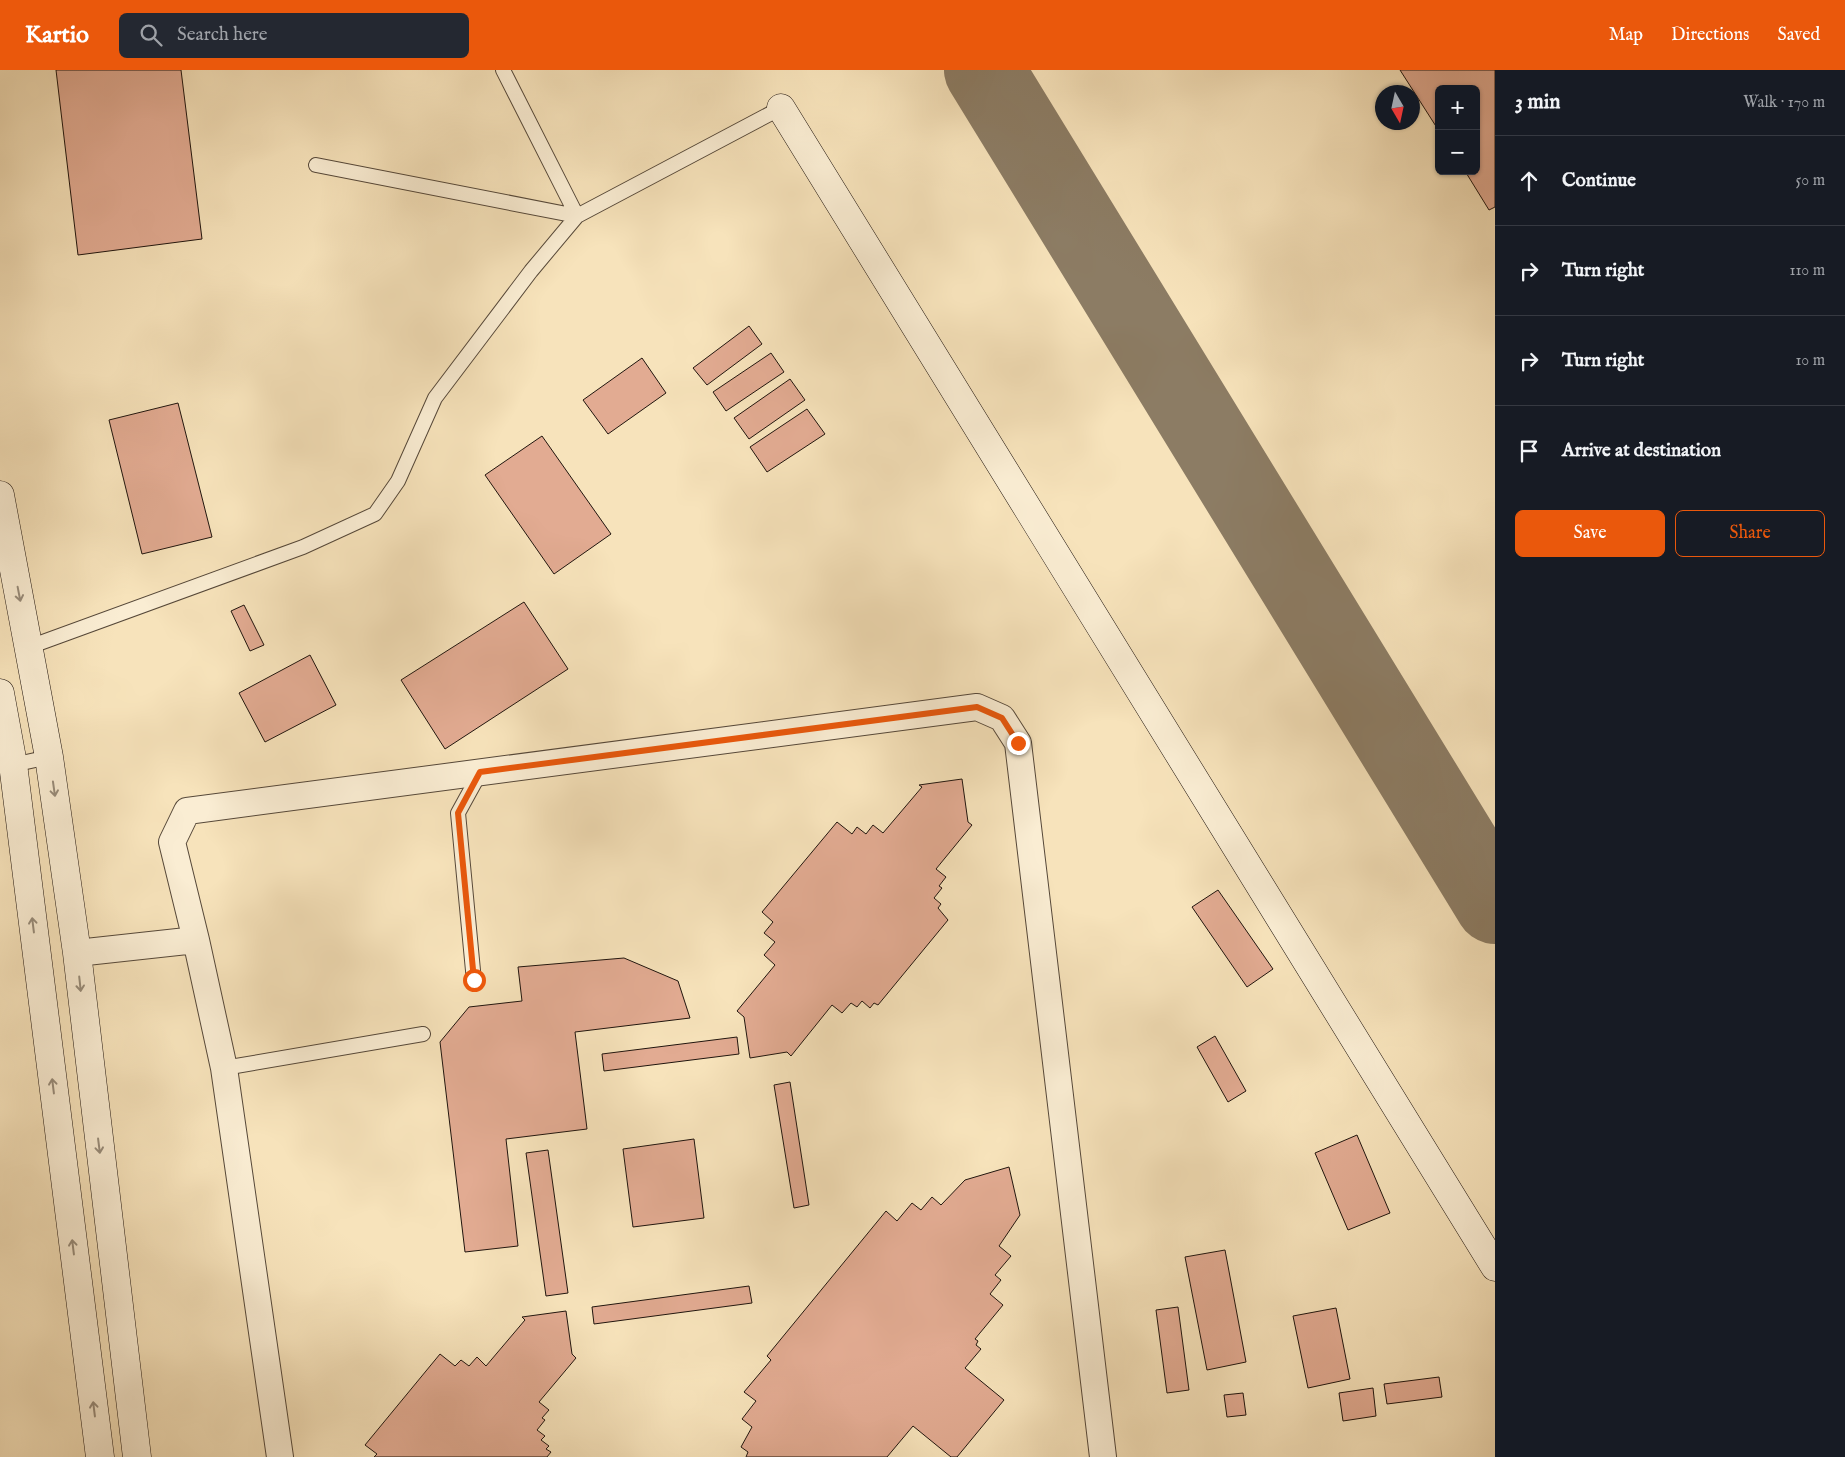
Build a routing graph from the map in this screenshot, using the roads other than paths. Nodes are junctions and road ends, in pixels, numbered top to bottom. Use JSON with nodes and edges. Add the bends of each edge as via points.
{"nodes":[{"id":1,"x":503,"y":70,"type":"edge"},
{"id":2,"x":781,"y":108,"type":"joint"},
{"id":3,"x":316,"y":165,"type":"dead end"},
{"id":4,"x":577,"y":216,"type":"junction"},
{"id":5,"x":0,"y":495,"type":"edge"},
{"id":6,"x":29,"y":647,"type":"junction"},
{"id":7,"x":0,"y":693,"type":"edge"},
{"id":8,"x":49,"y":757,"type":"junction"},
{"id":9,"x":7,"y":766,"type":"edge"},
{"id":10,"x":480,"y":772,"type":"junction"},
{"id":11,"x":196,"y":940,"type":"junction"},
{"id":12,"x":77,"y":953,"type":"junction"},
{"id":13,"x":474,"y":980,"type":"dead end"},
{"id":14,"x":423,"y":1034,"type":"dead end"},
{"id":15,"x":224,"y":1068,"type":"junction"},
{"id":16,"x":1495,"y":1267,"type":"edge"},
{"id":17,"x":100,"y":1457,"type":"edge"},
{"id":18,"x":137,"y":1457,"type":"edge"},
{"id":19,"x":280,"y":1457,"type":"edge"},
{"id":20,"x":1103,"y":1457,"type":"edge"}],
"edges":[{"from":1,"to":4,"type":"lane"},
{"from":2,"to":4,"type":"lane"},
{"from":2,"to":16,"type":"main road"},
{"from":3,"to":4,"type":"lane"},
{"from":4,"to":6,"type":"lane","via":[[435,398],[398,481],[374,514],[303,548]]},
{"from":5,"to":6,"type":"main road","one_way":true},
{"from":6,"to":8,"type":"main road"},
{"from":7,"to":9,"type":"main road"},
{"from":8,"to":9,"type":"lane"},
{"from":8,"to":12,"type":"main road","one_way":true},
{"from":17,"to":9,"type":"main road","one_way":true},
{"from":10,"to":11,"type":"street","via":[[187,811],[172,842]]},
{"from":10,"to":13,"type":"lane","via":[[458,813]]},
{"from":10,"to":20,"type":"street","via":[[977,707],[1002,718],[1018,743]]},
{"from":11,"to":12,"type":"street"},
{"from":11,"to":15,"type":"street"},
{"from":12,"to":18,"type":"main road","one_way":true},
{"from":14,"to":15,"type":"lane"},
{"from":15,"to":19,"type":"street"}]}
